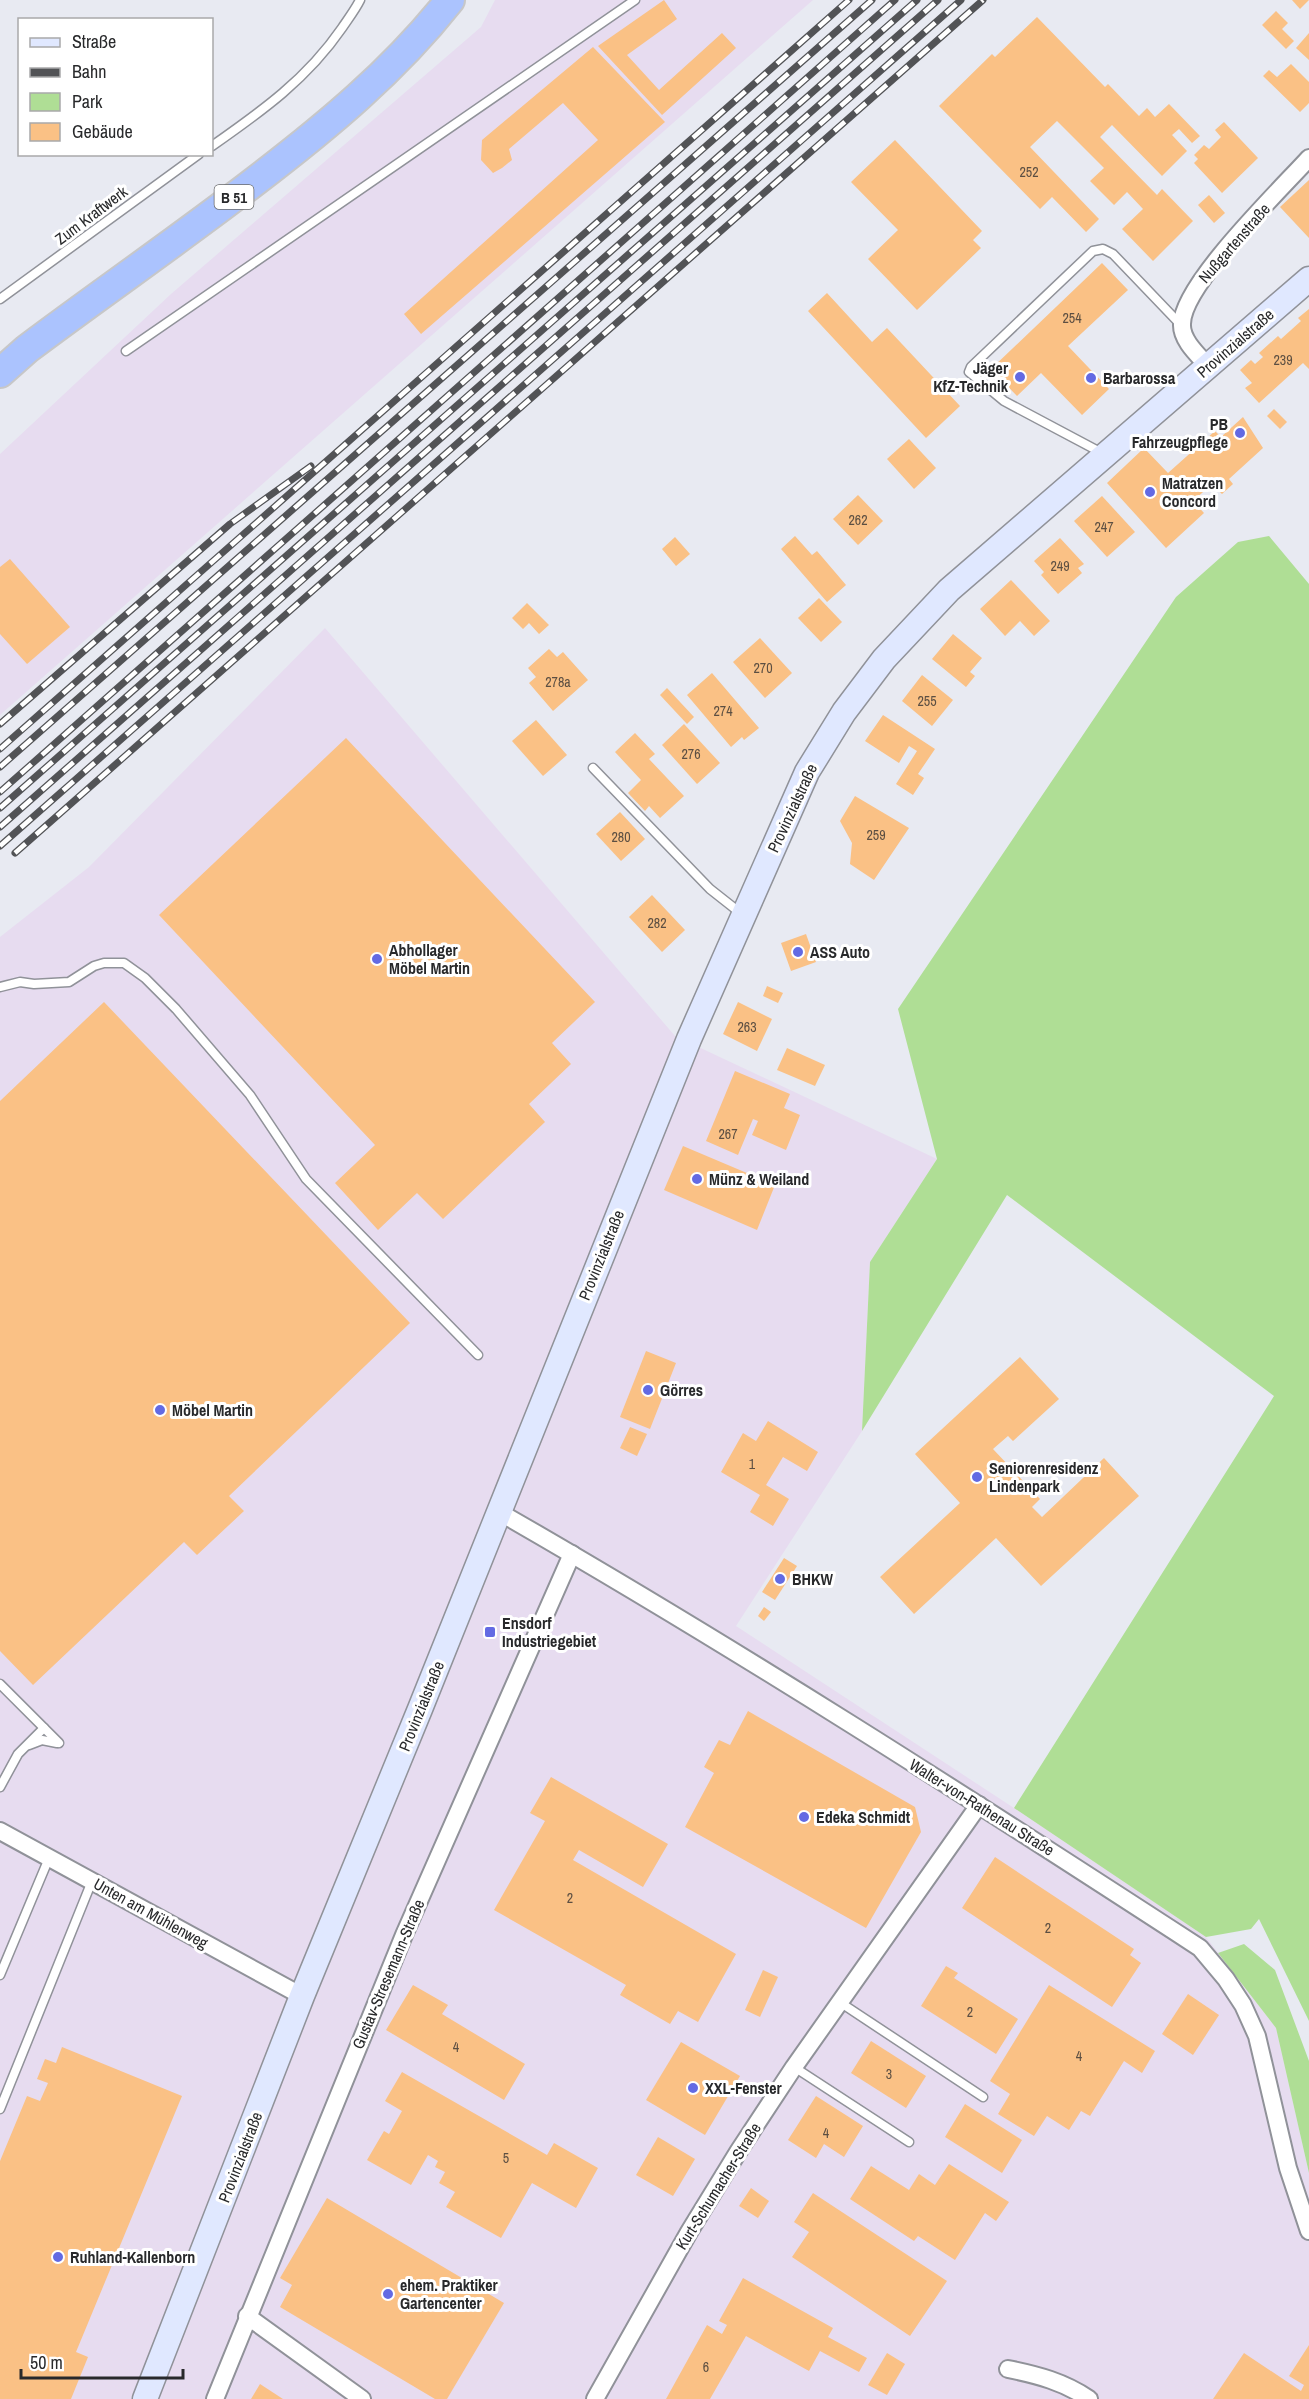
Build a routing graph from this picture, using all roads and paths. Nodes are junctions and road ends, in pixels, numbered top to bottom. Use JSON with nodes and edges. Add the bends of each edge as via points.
{"nodes":[{"id":1,"x":360,"y":0,"type":"edge"},
{"id":2,"x":450,"y":0,"type":"edge"},
{"id":3,"x":635,"y":0,"type":"edge"},
{"id":4,"x":213,"y":145,"type":"edge"},
{"id":5,"x":197,"y":156,"type":"edge"},
{"id":6,"x":1309,"y":158,"type":"edge"},
{"id":7,"x":1309,"y":279,"type":"edge"},
{"id":8,"x":0,"y":299,"type":"edge"},
{"id":9,"x":1181,"y":326,"type":"junction"},
{"id":10,"x":126,"y":351,"type":"dead end"},
{"id":11,"x":1208,"y":366,"type":"junction"},
{"id":12,"x":0,"y":373,"type":"edge"},
{"id":13,"x":1105,"y":454,"type":"junction"},
{"id":14,"x":593,"y":768,"type":"dead end"},
{"id":15,"x":743,"y":915,"type":"junction"},
{"id":16,"x":0,"y":987,"type":"edge"},
{"id":17,"x":477,"y":1355,"type":"dead end"},
{"id":18,"x":499,"y":1512,"type":"junction"},
{"id":19,"x":572,"y":1554,"type":"junction"},
{"id":20,"x":0,"y":1684,"type":"edge"},
{"id":21,"x":44,"y":1728,"type":"junction"},
{"id":22,"x":24,"y":1749,"type":"junction"},
{"id":23,"x":0,"y":1786,"type":"edge"},
{"id":24,"x":979,"y":1804,"type":"junction"},
{"id":25,"x":0,"y":1831,"type":"edge"},
{"id":26,"x":49,"y":1858,"type":"junction"},
{"id":27,"x":92,"y":1881,"type":"junction"},
{"id":28,"x":0,"y":1976,"type":"edge"},
{"id":29,"x":302,"y":1996,"type":"junction"},
{"id":30,"x":841,"y":2003,"type":"junction"},
{"id":31,"x":794,"y":2067,"type":"junction"},
{"id":32,"x":983,"y":2097,"type":"dead end"},
{"id":33,"x":0,"y":2109,"type":"edge"},
{"id":34,"x":909,"y":2142,"type":"dead end"},
{"id":35,"x":1309,"y":2231,"type":"edge"},
{"id":36,"x":247,"y":2316,"type":"junction"},
{"id":37,"x":1008,"y":2369,"type":"dead end"},
{"id":38,"x":145,"y":2399,"type":"edge"},
{"id":39,"x":215,"y":2399,"type":"edge"},
{"id":40,"x":362,"y":2399,"type":"edge"},
{"id":41,"x":595,"y":2399,"type":"edge"},
{"id":42,"x":1089,"y":2399,"type":"edge"}],
"edges":[{"from":1,"to":4,"type":"lane","via":[[305,74],[272,104]]},
{"from":2,"to":12,"type":"highway","number":"B 51","via":[[422,36],[352,105]]},
{"from":3,"to":10,"type":"lane"},
{"from":5,"to":8,"type":"lane","name":"Zum Kraftwerk"},
{"from":6,"to":9,"type":"street","name":"Nußgartenstraße","via":[[1199,283],[1185,306]]},
{"from":7,"to":11,"type":"main road","name":"Provinzialstraße"},
{"from":9,"to":11,"type":"street","via":[[1187,341]]},
{"from":9,"to":13,"type":"lane","via":[[1113,254],[1103,249],[1093,251],[971,367],[969,372],[1004,401]]},
{"from":11,"to":13,"type":"main road","name":"Provinzialstraße"},
{"from":13,"to":15,"type":"main road","name":"Provinzialstraße","via":[[949,590],[884,659],[844,712],[807,772]]},
{"from":14,"to":15,"type":"lane","via":[[710,889]]},
{"from":15,"to":18,"type":"main road","name":"Provinzialstraße","via":[[689,1039]]},
{"from":16,"to":17,"type":"lane","via":[[20,981],[69,982],[104,963],[123,963],[145,978],[250,1095],[306,1179]]},
{"from":18,"to":19,"type":"street","name":"Walter-von-Rathenau Straße"},
{"from":18,"to":29,"type":"main road","name":"Provinzialstraße"},
{"from":19,"to":24,"type":"street","name":"Walter-von-Rathenau Straße"},
{"from":19,"to":36,"type":"street","name":"Gustav-Stresemann-Straße","via":[[404,1935]]},
{"from":20,"to":21,"type":"lane"},
{"from":21,"to":22,"type":"lane"},
{"from":21,"to":22,"type":"lane","via":[[59,1743],[42,1740]]},
{"from":22,"to":23,"type":"lane"},
{"from":24,"to":30,"type":"street","name":"Kurt-Schumacher-Straße"},
{"from":24,"to":35,"type":"street","name":"Walter-von-Rathenau Straße","via":[[1200,1948],[1226,1979],[1257,2036],[1288,2168]]},
{"from":25,"to":26,"type":"street","name":"Unten am Mühlenweg"},
{"from":26,"to":27,"type":"street","name":"Unten am Mühlenweg"},
{"from":26,"to":28,"type":"lane"},
{"from":27,"to":29,"type":"street","name":"Unten am Mühlenweg"},
{"from":27,"to":33,"type":"lane"},
{"from":29,"to":38,"type":"main road","name":"Provinzialstraße"},
{"from":30,"to":31,"type":"street","name":"Kurt-Schumacher-Straße"},
{"from":30,"to":32,"type":"lane"},
{"from":31,"to":34,"type":"lane"},
{"from":31,"to":41,"type":"street","name":"Kurt-Schumacher-Straße","via":[[688,2232]]},
{"from":36,"to":39,"type":"street","name":"Gustav-Stresemann-Straße"},
{"from":36,"to":40,"type":"street"},
{"from":37,"to":42,"type":"street","via":[[1040,2375]]}]}
